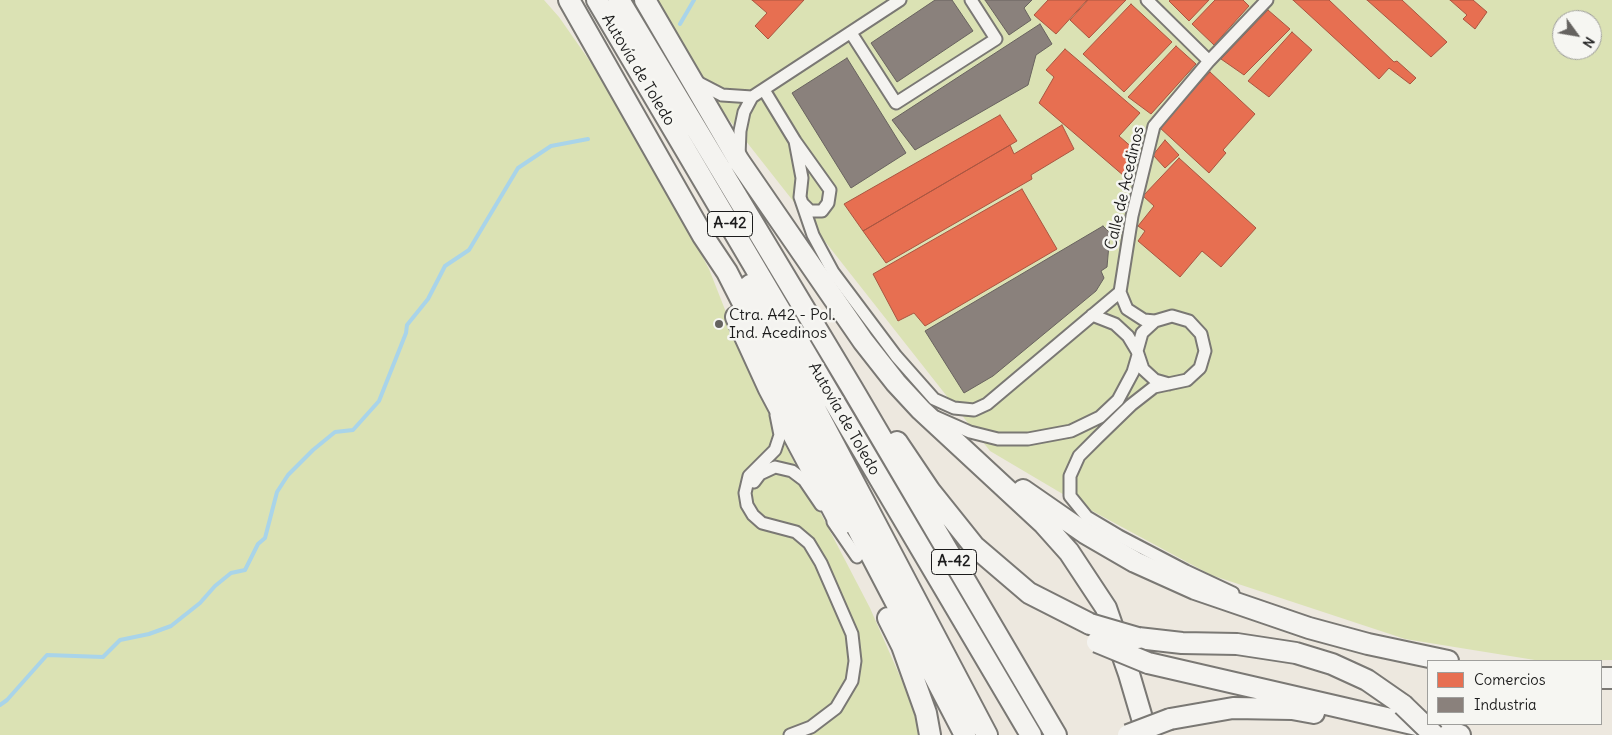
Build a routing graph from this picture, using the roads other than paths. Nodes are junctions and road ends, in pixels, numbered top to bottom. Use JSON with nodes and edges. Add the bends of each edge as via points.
{"nodes":[{"id":1,"x":553,"y":0,"type":"edge"},
{"id":2,"x":569,"y":0,"type":"edge"},
{"id":3,"x":586,"y":0,"type":"edge"},
{"id":4,"x":597,"y":0,"type":"edge"},
{"id":5,"x":619,"y":0,"type":"edge"},
{"id":6,"x":645,"y":0,"type":"edge"},
{"id":7,"x":900,"y":0,"type":"edge"},
{"id":8,"x":971,"y":0,"type":"edge"},
{"id":9,"x":1147,"y":0,"type":"edge"},
{"id":10,"x":1267,"y":0,"type":"edge"},
{"id":11,"x":851,"y":33,"type":"junction"},
{"id":12,"x":1209,"y":61,"type":"junction"},
{"id":13,"x":609,"y":68,"type":"junction"},
{"id":14,"x":692,"y":79,"type":"junction"},
{"id":15,"x":764,"y":90,"type":"junction"},
{"id":16,"x":752,"y":97,"type":"junction"},
{"id":17,"x":795,"y":141,"type":"junction"},
{"id":18,"x":739,"y":161,"type":"junction"},
{"id":19,"x":802,"y":203,"type":"junction"},
{"id":20,"x":703,"y":236,"type":"junction"},
{"id":21,"x":745,"y":275,"type":"junction"},
{"id":22,"x":1120,"y":292,"type":"junction"},
{"id":23,"x":1092,"y":315,"type":"junction"},
{"id":24,"x":1155,"y":321,"type":"junction"},
{"id":25,"x":1138,"y":353,"type":"junction"},
{"id":26,"x":1169,"y":384,"type":"junction"},
{"id":27,"x":852,"y":388,"type":"junction"},
{"id":28,"x":769,"y":389,"type":"junction"},
{"id":29,"x":921,"y":410,"type":"junction"},
{"id":30,"x":860,"y":449,"type":"junction"},
{"id":31,"x":964,"y":449,"type":"junction"},
{"id":32,"x":745,"y":493,"type":"junction"},
{"id":33,"x":858,"y":558,"type":"junction"},
{"id":34,"x":1309,"y":628,"type":"junction"},
{"id":35,"x":1094,"y":633,"type":"junction"},
{"id":36,"x":1443,"y":660,"type":"edge"},
{"id":37,"x":790,"y":735,"type":"edge"},
{"id":38,"x":930,"y":735,"type":"edge"},
{"id":39,"x":965,"y":735,"type":"edge"},
{"id":40,"x":987,"y":735,"type":"edge"},
{"id":41,"x":1031,"y":735,"type":"edge"},
{"id":42,"x":1056,"y":735,"type":"edge"},
{"id":43,"x":1128,"y":735,"type":"edge"},
{"id":44,"x":1147,"y":735,"type":"edge"},
{"id":45,"x":1434,"y":735,"type":"edge"},
{"id":46,"x":1439,"y":735,"type":"edge"},
{"id":47,"x":1460,"y":735,"type":"edge"}],
"edges":[{"from":1,"to":13,"type":"highway"},
{"from":2,"to":13,"type":"highway"},
{"from":3,"to":21,"type":"highway"},
{"from":4,"to":30,"type":"highway","name":"Autovía de Toledo","number":"A-42"},
{"from":5,"to":27,"type":"highway","name":"Autovía de Toledo","number":"A-42"},
{"from":6,"to":14,"type":"highway"},
{"from":7,"to":11,"type":"street"},
{"from":8,"to":11,"type":"street","via":[[996,39],[896,103]]},
{"from":9,"to":12,"type":"street"},
{"from":10,"to":12,"type":"street","name":"Calle de Acedinos"},
{"from":11,"to":15,"type":"street"},
{"from":12,"to":22,"type":"street","name":"Calle de Acedinos","via":[[1154,126],[1132,216]]},
{"from":13,"to":20,"type":"highway"},
{"from":14,"to":16,"type":"street","via":[[722,95]]},
{"from":14,"to":18,"type":"highway"},
{"from":15,"to":16,"type":"street"},
{"from":15,"to":17,"type":"street"},
{"from":16,"to":18,"type":"street","via":[[744,112],[740,131]]},
{"from":17,"to":19,"type":"street","via":[[802,178]]},
{"from":17,"to":19,"type":"street","via":[[830,190],[828,203],[822,211],[810,211]]},
{"from":18,"to":29,"type":"highway","via":[[863,341]]},
{"from":19,"to":23,"type":"street","via":[[814,235],[839,280],[896,356],[934,399],[954,408],[974,410],[987,404]]},
{"from":20,"to":28,"type":"highway","via":[[720,282]]},
{"from":20,"to":39,"type":"highway","via":[[731,280]]},
{"from":21,"to":30,"type":"highway","via":[[799,357],[842,431]]},
{"from":21,"to":40,"type":"highway"},
{"from":22,"to":23,"type":"street"},
{"from":22,"to":24,"type":"street","via":[[1127,309],[1144,320]]},
{"from":23,"to":25,"type":"street","via":[[1116,324]]},
{"from":24,"to":25,"type":"street","via":[[1142,333]]},
{"from":24,"to":26,"type":"street","via":[[1172,316],[1189,321],[1201,334],[1205,351],[1200,368],[1187,380]]},
{"from":25,"to":26,"type":"street","via":[[1143,369],[1155,380]]},
{"from":25,"to":29,"type":"street","via":[[1133,372],[1118,400],[1100,416],[1071,431],[1028,439],[998,439],[970,432]]},
{"from":26,"to":34,"type":"street","via":[[1154,388],[1131,405],[1080,456],[1070,476],[1070,496],[1087,517],[1119,536]]},
{"from":27,"to":35,"type":"highway","via":[[901,447],[930,491],[974,546],[1029,592]]},
{"from":27,"to":42,"type":"highway","name":"Autovía de Toledo","number":"A-42"},
{"from":28,"to":32,"type":"street","via":[[780,435],[775,450],[749,476]]},
{"from":28,"to":33,"type":"highway"},
{"from":29,"to":31,"type":"highway"},
{"from":30,"to":41,"type":"highway","name":"Autovía de Toledo","number":"A-42"},
{"from":31,"to":34,"type":"highway","via":[[1084,533],[1135,562],[1195,589]]},
{"from":31,"to":44,"type":"highway","via":[[1044,524],[1069,552],[1106,608]]},
{"from":32,"to":33,"type":"street","via":[[760,474],[775,467],[792,471],[804,480]]},
{"from":32,"to":37,"type":"street","via":[[747,505],[762,523],[796,532],[809,543],[852,634],[855,661],[852,681],[843,697],[836,708],[817,723]]},
{"from":33,"to":38,"type":"highway","via":[[902,646],[926,713]]},
{"from":34,"to":36,"type":"highway"},
{"from":35,"to":45,"type":"highway","bridge":true,"via":[[1182,643],[1237,644],[1296,653],[1332,664],[1367,680],[1403,706]]},
{"from":35,"to":47,"type":"highway","bridge":true,"via":[[1148,663]]},
{"from":43,"to":46,"type":"highway","bridge":true,"via":[[1170,720],[1233,708],[1292,710]]}]}
